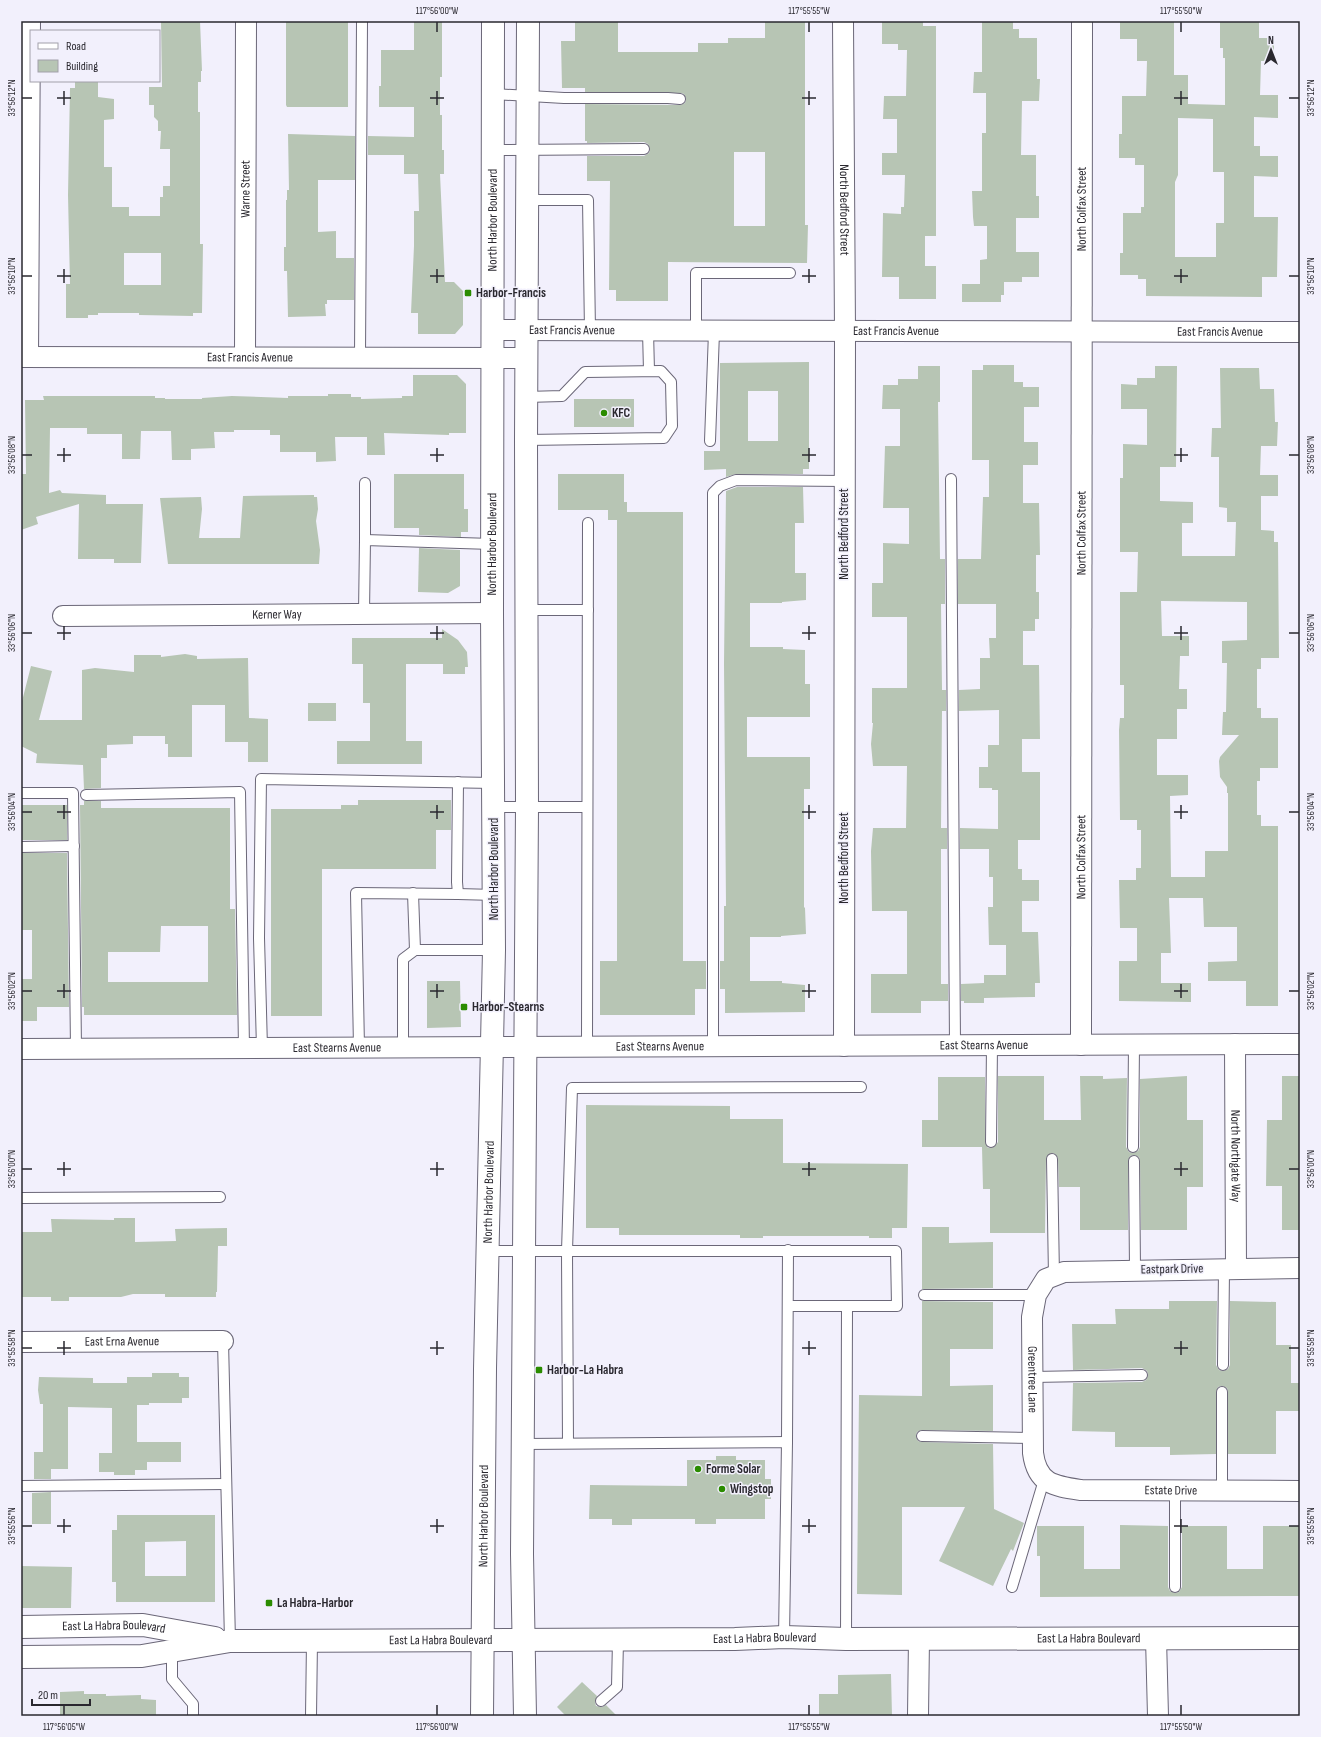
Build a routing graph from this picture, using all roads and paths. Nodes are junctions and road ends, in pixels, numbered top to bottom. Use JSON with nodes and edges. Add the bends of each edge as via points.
{"nodes":[{"id":1,"x":30,"y":21,"type":"edge"},
{"id":2,"x":246,"y":21,"type":"edge"},
{"id":3,"x":362,"y":21,"type":"edge"},
{"id":4,"x":493,"y":21,"type":"edge"},
{"id":5,"x":528,"y":21,"type":"edge"},
{"id":6,"x":843,"y":21,"type":"edge"},
{"id":7,"x":1082,"y":21,"type":"edge"},
{"id":8,"x":493,"y":94,"type":"junction"},
{"id":9,"x":528,"y":96,"type":"junction"},
{"id":10,"x":680,"y":99,"type":"dead end"},
{"id":11,"x":644,"y":149,"type":"dead end"},
{"id":12,"x":493,"y":150,"type":"junction"},
{"id":13,"x":527,"y":151,"type":"junction"},
{"id":14,"x":527,"y":200,"type":"junction"},
{"id":15,"x":790,"y":273,"type":"dead end"},
{"id":16,"x":492,"y":330,"type":"junction"},
{"id":17,"x":527,"y":331,"type":"junction"},
{"id":18,"x":590,"y":331,"type":"junction"},
{"id":19,"x":648,"y":331,"type":"junction"},
{"id":20,"x":1082,"y":331,"type":"junction"},
{"id":21,"x":705,"y":332,"type":"junction"},
{"id":22,"x":845,"y":332,"type":"junction"},
{"id":23,"x":1300,"y":332,"type":"edge"},
{"id":24,"x":25,"y":357,"type":"edge"},
{"id":25,"x":244,"y":357,"type":"junction"},
{"id":26,"x":360,"y":357,"type":"junction"},
{"id":27,"x":492,"y":358,"type":"junction"},
{"id":28,"x":527,"y":358,"type":"junction"},
{"id":29,"x":649,"y":371,"type":"junction"},
{"id":30,"x":526,"y":396,"type":"junction"},
{"id":31,"x":526,"y":440,"type":"junction"},
{"id":32,"x":710,"y":441,"type":"dead end"},
{"id":33,"x":951,"y":479,"type":"dead end"},
{"id":34,"x":844,"y":481,"type":"junction"},
{"id":35,"x":365,"y":483,"type":"dead end"},
{"id":36,"x":588,"y":524,"type":"dead end"},
{"id":37,"x":364,"y":540,"type":"junction"},
{"id":38,"x":492,"y":544,"type":"junction"},
{"id":39,"x":527,"y":610,"type":"junction"},
{"id":40,"x":588,"y":610,"type":"junction"},
{"id":41,"x":364,"y":613,"type":"junction"},
{"id":42,"x":492,"y":614,"type":"junction"},
{"id":43,"x":63,"y":616,"type":"dead end"},
{"id":44,"x":458,"y":782,"type":"junction"},
{"id":45,"x":494,"y":783,"type":"junction"},
{"id":46,"x":21,"y":793,"type":"edge"},
{"id":47,"x":86,"y":795,"type":"dead end"},
{"id":48,"x":494,"y":807,"type":"junction"},
{"id":49,"x":527,"y":807,"type":"junction"},
{"id":50,"x":587,"y":807,"type":"junction"},
{"id":51,"x":74,"y":846,"type":"junction"},
{"id":52,"x":21,"y":847,"type":"edge"},
{"id":53,"x":413,"y":893,"type":"junction"},
{"id":54,"x":458,"y":894,"type":"junction"},
{"id":55,"x":495,"y":895,"type":"junction"},
{"id":56,"x":415,"y":950,"type":"junction"},
{"id":57,"x":494,"y":950,"type":"junction"},
{"id":58,"x":1235,"y":1044,"type":"junction"},
{"id":59,"x":1300,"y":1044,"type":"edge"},
{"id":60,"x":955,"y":1045,"type":"junction"},
{"id":61,"x":992,"y":1045,"type":"junction"},
{"id":62,"x":1081,"y":1045,"type":"junction"},
{"id":63,"x":1134,"y":1045,"type":"junction"},
{"id":64,"x":587,"y":1046,"type":"junction"},
{"id":65,"x":713,"y":1046,"type":"junction"},
{"id":66,"x":844,"y":1046,"type":"junction"},
{"id":67,"x":359,"y":1047,"type":"junction"},
{"id":68,"x":403,"y":1047,"type":"junction"},
{"id":69,"x":253,"y":1048,"type":"junction"},
{"id":70,"x":493,"y":1048,"type":"junction"},
{"id":71,"x":526,"y":1048,"type":"junction"},
{"id":72,"x":21,"y":1049,"type":"edge"},
{"id":73,"x":76,"y":1049,"type":"junction"},
{"id":74,"x":861,"y":1087,"type":"dead end"},
{"id":75,"x":991,"y":1142,"type":"dead end"},
{"id":76,"x":1133,"y":1147,"type":"dead end"},
{"id":77,"x":1052,"y":1159,"type":"dead end"},
{"id":78,"x":1134,"y":1161,"type":"dead end"},
{"id":79,"x":220,"y":1197,"type":"dead end"},
{"id":80,"x":21,"y":1198,"type":"edge"},
{"id":81,"x":488,"y":1250,"type":"junction"},
{"id":82,"x":788,"y":1250,"type":"junction"},
{"id":83,"x":524,"y":1251,"type":"junction"},
{"id":84,"x":567,"y":1252,"type":"junction"},
{"id":85,"x":1230,"y":1268,"type":"junction"},
{"id":86,"x":1300,"y":1268,"type":"edge"},
{"id":87,"x":1135,"y":1270,"type":"junction"},
{"id":88,"x":1045,"y":1283,"type":"junction"},
{"id":89,"x":924,"y":1294,"type":"dead end"},
{"id":90,"x":788,"y":1306,"type":"junction"},
{"id":91,"x":847,"y":1306,"type":"junction"},
{"id":92,"x":21,"y":1342,"type":"edge"},
{"id":93,"x":223,"y":1342,"type":"joint"},
{"id":94,"x":1223,"y":1365,"type":"dead end"},
{"id":95,"x":1142,"y":1375,"type":"dead end"},
{"id":96,"x":1033,"y":1377,"type":"junction"},
{"id":97,"x":1222,"y":1392,"type":"dead end"},
{"id":98,"x":922,"y":1436,"type":"dead end"},
{"id":99,"x":1033,"y":1438,"type":"junction"},
{"id":100,"x":787,"y":1442,"type":"junction"},
{"id":101,"x":568,"y":1443,"type":"junction"},
{"id":102,"x":523,"y":1444,"type":"junction"},
{"id":103,"x":1044,"y":1480,"type":"junction"},
{"id":104,"x":226,"y":1484,"type":"junction"},
{"id":105,"x":21,"y":1486,"type":"edge"},
{"id":106,"x":1176,"y":1491,"type":"junction"},
{"id":107,"x":1222,"y":1491,"type":"junction"},
{"id":108,"x":1300,"y":1491,"type":"edge"},
{"id":109,"x":1012,"y":1587,"type":"dead end"},
{"id":110,"x":1175,"y":1587,"type":"dead end"},
{"id":111,"x":21,"y":1627,"type":"edge"},
{"id":112,"x":784,"y":1637,"type":"junction"},
{"id":113,"x":919,"y":1638,"type":"junction"},
{"id":114,"x":1156,"y":1638,"type":"junction"},
{"id":115,"x":1300,"y":1638,"type":"edge"},
{"id":116,"x":846,"y":1639,"type":"junction"},
{"id":117,"x":482,"y":1640,"type":"junction"},
{"id":118,"x":524,"y":1640,"type":"junction"},
{"id":119,"x":618,"y":1640,"type":"junction"},
{"id":120,"x":230,"y":1641,"type":"junction"},
{"id":121,"x":312,"y":1641,"type":"junction"},
{"id":122,"x":172,"y":1651,"type":"junction"},
{"id":123,"x":21,"y":1657,"type":"edge"},
{"id":124,"x":601,"y":1701,"type":"dead end"},
{"id":125,"x":193,"y":1716,"type":"edge"},
{"id":126,"x":312,"y":1716,"type":"edge"},
{"id":127,"x":482,"y":1716,"type":"edge"},
{"id":128,"x":525,"y":1716,"type":"edge"},
{"id":129,"x":918,"y":1716,"type":"edge"},
{"id":130,"x":1158,"y":1716,"type":"edge"}],
"edges":[{"from":1,"to":24,"type":"street"},
{"from":2,"to":25,"type":"street","name":"Warne Street"},
{"from":3,"to":26,"type":"lane"},
{"from":4,"to":8,"type":"main road","name":"North Harbor Boulevard"},
{"from":5,"to":9,"type":"main road"},
{"from":6,"to":22,"type":"street","name":"North Bedford Street"},
{"from":7,"to":20,"type":"street","name":"North Colfax Street"},
{"from":8,"to":9,"type":"lane"},
{"from":8,"to":12,"type":"main road","name":"North Harbor Boulevard"},
{"from":9,"to":10,"type":"lane"},
{"from":9,"to":13,"type":"main road"},
{"from":11,"to":13,"type":"lane"},
{"from":12,"to":13,"type":"lane"},
{"from":12,"to":16,"type":"main road","name":"North Harbor Boulevard"},
{"from":13,"to":14,"type":"main road"},
{"from":14,"to":17,"type":"main road"},
{"from":14,"to":18,"type":"lane","via":[[588,200]]},
{"from":15,"to":21,"type":"lane","via":[[696,273]]},
{"from":16,"to":17,"type":"street","name":"East Francis Avenue"},
{"from":16,"to":27,"type":"main road","name":"North Harbor Boulevard"},
{"from":17,"to":18,"type":"street","name":"East Francis Avenue"},
{"from":17,"to":28,"type":"main road"},
{"from":18,"to":19,"type":"street","name":"East Francis Avenue"},
{"from":19,"to":21,"type":"street","name":"East Francis Avenue"},
{"from":19,"to":29,"type":"lane"},
{"from":20,"to":22,"type":"street","name":"East Francis Avenue"},
{"from":20,"to":23,"type":"street","name":"East Francis Avenue"},
{"from":20,"to":62,"type":"street","name":"North Colfax Street"},
{"from":21,"to":22,"type":"street","name":"East Francis Avenue"},
{"from":21,"to":32,"type":"lane"},
{"from":22,"to":34,"type":"street","name":"North Bedford Street"},
{"from":24,"to":25,"type":"street","name":"East Francis Avenue"},
{"from":25,"to":26,"type":"street","name":"East Francis Avenue"},
{"from":26,"to":27,"type":"street","name":"East Francis Avenue"},
{"from":27,"to":28,"type":"street","name":"East Francis Avenue"},
{"from":27,"to":38,"type":"main road","name":"North Harbor Boulevard"},
{"from":28,"to":30,"type":"main road"},
{"from":29,"to":30,"type":"lane","via":[[585,372],[562,396]]},
{"from":29,"to":31,"type":"lane","via":[[661,370],[671,382],[672,426],[664,438]]},
{"from":30,"to":31,"type":"main road"},
{"from":31,"to":39,"type":"main road"},
{"from":33,"to":60,"type":"lane"},
{"from":34,"to":65,"type":"lane","via":[[736,480],[720,486],[713,493]]},
{"from":34,"to":66,"type":"street","name":"North Bedford Street"},
{"from":35,"to":37,"type":"lane"},
{"from":36,"to":40,"type":"lane"},
{"from":37,"to":38,"type":"lane"},
{"from":37,"to":41,"type":"lane"},
{"from":38,"to":42,"type":"main road","name":"North Harbor Boulevard"},
{"from":39,"to":40,"type":"lane"},
{"from":39,"to":49,"type":"main road"},
{"from":40,"to":50,"type":"lane"},
{"from":41,"to":42,"type":"street","name":"Kerner Way"},
{"from":41,"to":43,"type":"street","name":"Kerner Way"},
{"from":42,"to":45,"type":"main road","name":"North Harbor Boulevard"},
{"from":44,"to":45,"type":"lane"},
{"from":44,"to":54,"type":"lane"},
{"from":44,"to":69,"type":"lane","via":[[261,779],[259,938]]},
{"from":45,"to":48,"type":"main road","name":"North Harbor Boulevard"},
{"from":46,"to":51,"type":"lane","via":[[73,793]]},
{"from":47,"to":69,"type":"lane","via":[[240,792]]},
{"from":48,"to":49,"type":"lane"},
{"from":48,"to":55,"type":"main road","name":"North Harbor Boulevard"},
{"from":49,"to":50,"type":"lane"},
{"from":49,"to":71,"type":"main road"},
{"from":50,"to":64,"type":"lane"},
{"from":51,"to":52,"type":"lane"},
{"from":51,"to":73,"type":"lane"},
{"from":53,"to":54,"type":"lane"},
{"from":53,"to":56,"type":"lane"},
{"from":53,"to":67,"type":"lane","via":[[356,893]]},
{"from":54,"to":55,"type":"lane"},
{"from":55,"to":57,"type":"main road","name":"North Harbor Boulevard"},
{"from":56,"to":57,"type":"lane"},
{"from":56,"to":68,"type":"lane","via":[[403,959]]},
{"from":57,"to":70,"type":"main road","name":"North Harbor Boulevard"},
{"from":58,"to":59,"type":"street","name":"East Stearns Avenue"},
{"from":58,"to":63,"type":"street","name":"East Stearns Avenue"},
{"from":58,"to":85,"type":"street","name":"North Northgate Way"},
{"from":60,"to":61,"type":"street","name":"East Stearns Avenue"},
{"from":60,"to":66,"type":"street","name":"East Stearns Avenue"},
{"from":61,"to":62,"type":"street","name":"East Stearns Avenue"},
{"from":61,"to":75,"type":"lane"},
{"from":62,"to":63,"type":"street","name":"East Stearns Avenue"},
{"from":63,"to":76,"type":"lane"},
{"from":64,"to":65,"type":"street","name":"East Stearns Avenue"},
{"from":64,"to":71,"type":"street","name":"East Stearns Avenue"},
{"from":65,"to":66,"type":"street","name":"East Stearns Avenue"},
{"from":67,"to":68,"type":"street","name":"East Stearns Avenue"},
{"from":67,"to":69,"type":"street","name":"East Stearns Avenue"},
{"from":68,"to":70,"type":"street","name":"East Stearns Avenue"},
{"from":69,"to":73,"type":"street","name":"East Stearns Avenue"},
{"from":70,"to":71,"type":"street","name":"East Stearns Avenue"},
{"from":70,"to":81,"type":"main road","name":"North Harbor Boulevard"},
{"from":71,"to":83,"type":"main road"},
{"from":72,"to":73,"type":"street","name":"East Stearns Avenue"},
{"from":74,"to":84,"type":"lane","via":[[572,1088]]},
{"from":77,"to":88,"type":"lane"},
{"from":78,"to":87,"type":"lane"},
{"from":79,"to":80,"type":"lane"},
{"from":81,"to":83,"type":"lane"},
{"from":81,"to":117,"type":"main road","name":"North Harbor Boulevard"},
{"from":82,"to":84,"type":"lane"},
{"from":82,"to":90,"type":"lane"},
{"from":82,"to":91,"type":"lane","via":[[896,1251],[897,1306]]},
{"from":83,"to":84,"type":"lane"},
{"from":83,"to":102,"type":"main road"},
{"from":84,"to":101,"type":"lane"},
{"from":85,"to":86,"type":"street","name":"Eastpark Drive"},
{"from":85,"to":87,"type":"street","name":"Eastpark Drive"},
{"from":85,"to":94,"type":"lane"},
{"from":87,"to":88,"type":"street","name":"Eastpark Drive","via":[[1064,1272]]},
{"from":88,"to":89,"type":"lane"},
{"from":88,"to":96,"type":"street","name":"Greentree Lane","via":[[1032,1317]]},
{"from":90,"to":91,"type":"lane"},
{"from":90,"to":100,"type":"lane"},
{"from":91,"to":116,"type":"lane"},
{"from":92,"to":93,"type":"street","name":"East Erna Avenue"},
{"from":93,"to":104,"type":"lane"},
{"from":95,"to":96,"type":"lane"},
{"from":96,"to":99,"type":"street","name":"Greentree Lane"},
{"from":97,"to":107,"type":"lane"},
{"from":98,"to":99,"type":"lane"},
{"from":99,"to":103,"type":"street","name":"Greentree Lane","via":[[1035,1466]]},
{"from":100,"to":101,"type":"lane"},
{"from":100,"to":112,"type":"lane"},
{"from":101,"to":102,"type":"lane"},
{"from":102,"to":118,"type":"main road"},
{"from":103,"to":106,"type":"street","name":"Estate Drive","via":[[1061,1487],[1081,1490]]},
{"from":103,"to":109,"type":"lane"},
{"from":104,"to":105,"type":"lane"},
{"from":104,"to":120,"type":"lane"},
{"from":106,"to":107,"type":"street","name":"Estate Drive"},
{"from":106,"to":110,"type":"lane"},
{"from":107,"to":108,"type":"street","name":"Estate Drive"},
{"from":111,"to":120,"type":"main road","name":"East La Habra Boulevard","via":[[143,1625]]},
{"from":112,"to":116,"type":"main road","name":"East La Habra Boulevard"},
{"from":112,"to":119,"type":"main road","name":"East La Habra Boulevard"},
{"from":113,"to":114,"type":"main road","name":"East La Habra Boulevard"},
{"from":113,"to":116,"type":"main road","name":"East La Habra Boulevard"},
{"from":113,"to":129,"type":"street"},
{"from":114,"to":115,"type":"main road","name":"East La Habra Boulevard"},
{"from":114,"to":130,"type":"street"},
{"from":117,"to":118,"type":"main road","name":"East La Habra Boulevard"},
{"from":117,"to":121,"type":"main road","name":"East La Habra Boulevard"},
{"from":117,"to":127,"type":"main road","name":"North Harbor Boulevard"},
{"from":118,"to":119,"type":"main road","name":"East La Habra Boulevard"},
{"from":118,"to":128,"type":"main road"},
{"from":119,"to":124,"type":"lane","via":[[617,1687]]},
{"from":120,"to":121,"type":"main road","name":"East La Habra Boulevard"},
{"from":120,"to":122,"type":"main road","name":"East La Habra Boulevard"},
{"from":121,"to":126,"type":"lane"},
{"from":122,"to":123,"type":"main road","name":"East La Habra Boulevard","via":[[142,1656]]},
{"from":122,"to":125,"type":"lane","via":[[172,1679],[193,1704]]}]}
